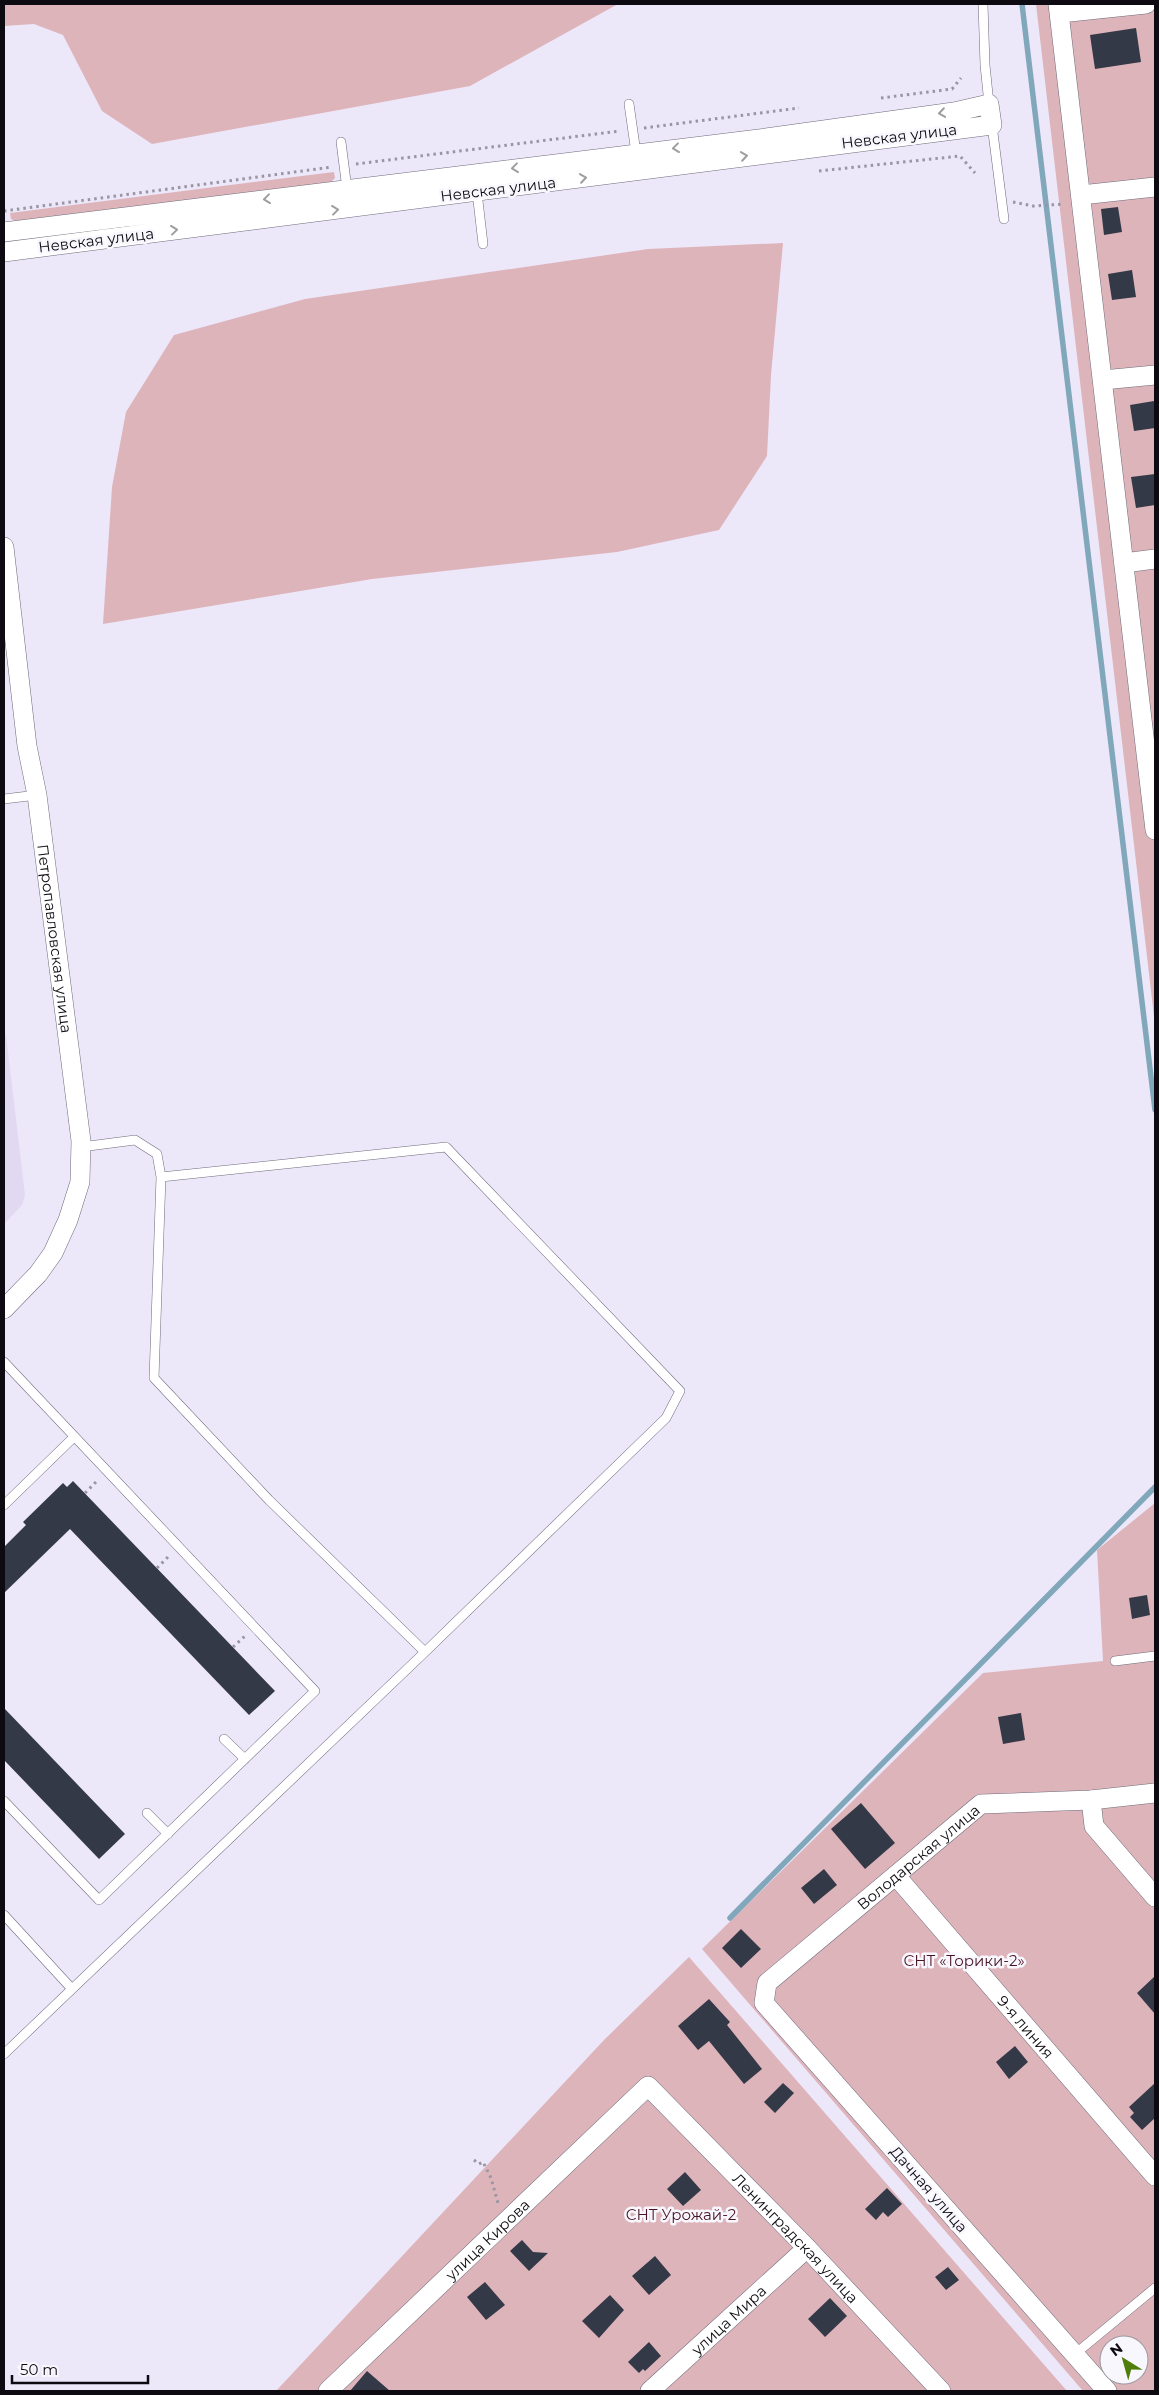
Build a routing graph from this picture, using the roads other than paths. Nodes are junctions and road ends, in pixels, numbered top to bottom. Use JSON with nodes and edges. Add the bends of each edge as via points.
{"nodes":[{"id":1,"x":983,"y":4,"type":"edge"},
{"id":2,"x":1146,"y":4,"type":"edge"},
{"id":3,"x":1059,"y":8,"type":"edge"},
{"id":4,"x":629,"y":104,"type":"dead end"},
{"id":5,"x":989,"y":104,"type":"junction"},
{"id":6,"x":992,"y":125,"type":"junction"},
{"id":7,"x":341,"y":142,"type":"dead end"},
{"id":8,"x":636,"y":153,"type":"junction"},
{"id":9,"x":1155,"y":188,"type":"edge"},
{"id":10,"x":347,"y":189,"type":"junction"},
{"id":11,"x":477,"y":192,"type":"junction"},
{"id":12,"x":1081,"y":195,"type":"junction"},
{"id":13,"x":1004,"y":219,"type":"dead end"},
{"id":14,"x":4,"y":232,"type":"edge"},
{"id":15,"x":483,"y":244,"type":"dead end"},
{"id":16,"x":4,"y":252,"type":"edge"},
{"id":17,"x":1155,"y":375,"type":"edge"},
{"id":18,"x":1103,"y":380,"type":"junction"},
{"id":19,"x":4,"y":547,"type":"edge"},
{"id":20,"x":1155,"y":560,"type":"edge"},
{"id":21,"x":1124,"y":563,"type":"junction"},
{"id":22,"x":1150,"y":747,"type":"edge"},
{"id":23,"x":37,"y":795,"type":"junction"},
{"id":24,"x":4,"y":799,"type":"edge"},
{"id":25,"x":1155,"y":830,"type":"edge"},
{"id":26,"x":81,"y":1148,"type":"junction"},
{"id":27,"x":161,"y":1176,"type":"junction"},
{"id":28,"x":4,"y":1309,"type":"edge"},
{"id":29,"x":4,"y":1362,"type":"edge"},
{"id":30,"x":74,"y":1437,"type":"junction"},
{"id":31,"x":4,"y":1505,"type":"edge"},
{"id":32,"x":425,"y":1652,"type":"junction"},
{"id":33,"x":1155,"y":1656,"type":"edge"},
{"id":34,"x":1115,"y":1661,"type":"dead end"},
{"id":35,"x":224,"y":1739,"type":"dead end"},
{"id":36,"x":245,"y":1760,"type":"junction"},
{"id":37,"x":1155,"y":1793,"type":"edge"},
{"id":38,"x":1090,"y":1800,"type":"junction"},
{"id":39,"x":4,"y":1801,"type":"edge"},
{"id":40,"x":147,"y":1813,"type":"dead end"},
{"id":41,"x":168,"y":1834,"type":"junction"},
{"id":42,"x":896,"y":1876,"type":"junction"},
{"id":43,"x":1155,"y":1897,"type":"edge"},
{"id":44,"x":4,"y":1915,"type":"edge"},
{"id":45,"x":767,"y":1983,"type":"joint"},
{"id":46,"x":72,"y":1989,"type":"junction"},
{"id":47,"x":4,"y":2054,"type":"edge"},
{"id":48,"x":648,"y":2086,"type":"joint"},
{"id":49,"x":1155,"y":2176,"type":"edge"},
{"id":50,"x":807,"y":2248,"type":"junction"},
{"id":51,"x":1155,"y":2288,"type":"edge"},
{"id":52,"x":1075,"y":2354,"type":"junction"},
{"id":53,"x":328,"y":2391,"type":"edge"},
{"id":54,"x":650,"y":2391,"type":"edge"},
{"id":55,"x":941,"y":2391,"type":"edge"},
{"id":56,"x":1106,"y":2391,"type":"edge"}],
"edges":[{"from":1,"to":5,"type":"lane"},
{"from":2,"to":3,"type":"street"},
{"from":3,"to":12,"type":"street"},
{"from":4,"to":8,"type":"lane"},
{"from":5,"to":6,"type":"street"},
{"from":5,"to":8,"type":"street","name":"Невская улица","one_way":true,"via":[[875,123]]},
{"from":11,"to":6,"type":"street","name":"Невская улица","one_way":true},
{"from":6,"to":13,"type":"lane"},
{"from":7,"to":10,"type":"lane"},
{"from":8,"to":10,"type":"street","name":"Невская улица","one_way":true},
{"from":9,"to":12,"type":"street"},
{"from":10,"to":14,"type":"street","name":"Невская улица","one_way":true},
{"from":11,"to":15,"type":"lane"},
{"from":16,"to":11,"type":"street","name":"Невская улица","one_way":true},
{"from":12,"to":18,"type":"street"},
{"from":17,"to":18,"type":"street"},
{"from":18,"to":21,"type":"street"},
{"from":19,"to":23,"type":"street","name":"Петропавловская улица","via":[[27,746]]},
{"from":20,"to":21,"type":"street"},
{"from":21,"to":22,"type":"street"},
{"from":22,"to":25,"type":"street"},
{"from":23,"to":24,"type":"lane"},
{"from":23,"to":26,"type":"street","name":"Петропавловская улица"},
{"from":26,"to":27,"type":"lane","via":[[135,1140],[158,1154]]},
{"from":26,"to":28,"type":"street","name":"Петропавловская улица","via":[[80,1182],[53,1252],[38,1274]]},
{"from":27,"to":32,"type":"lane","via":[[154,1378],[270,1500]]},
{"from":27,"to":32,"type":"lane","via":[[446,1147],[680,1391],[666,1418]]},
{"from":29,"to":30,"type":"lane"},
{"from":30,"to":31,"type":"lane"},
{"from":30,"to":36,"type":"lane","via":[[315,1691]]},
{"from":32,"to":46,"type":"lane"},
{"from":33,"to":34,"type":"lane"},
{"from":35,"to":36,"type":"lane"},
{"from":36,"to":41,"type":"lane"},
{"from":37,"to":38,"type":"street","name":"Володарская улица"},
{"from":38,"to":42,"type":"street","name":"Володарская улица","via":[[981,1804]]},
{"from":38,"to":43,"type":"street","via":[[1094,1826]]},
{"from":39,"to":41,"type":"lane","via":[[99,1900]]},
{"from":40,"to":41,"type":"lane"},
{"from":42,"to":45,"type":"street","name":"Володарская улица"},
{"from":42,"to":49,"type":"street","name":"9-я линия"},
{"from":44,"to":46,"type":"lane"},
{"from":45,"to":52,"type":"street","name":"Дачная улица","via":[[764,2003]]},
{"from":46,"to":47,"type":"lane"},
{"from":48,"to":50,"type":"street","name":"Ленинградская улица"},
{"from":48,"to":53,"type":"street","name":"улица Кирова"},
{"from":50,"to":54,"type":"street","name":"улица Мира"},
{"from":50,"to":55,"type":"street","name":"Ленинградская улица"},
{"from":51,"to":52,"type":"lane"},
{"from":52,"to":56,"type":"street","name":"Дачная улица"}]}
